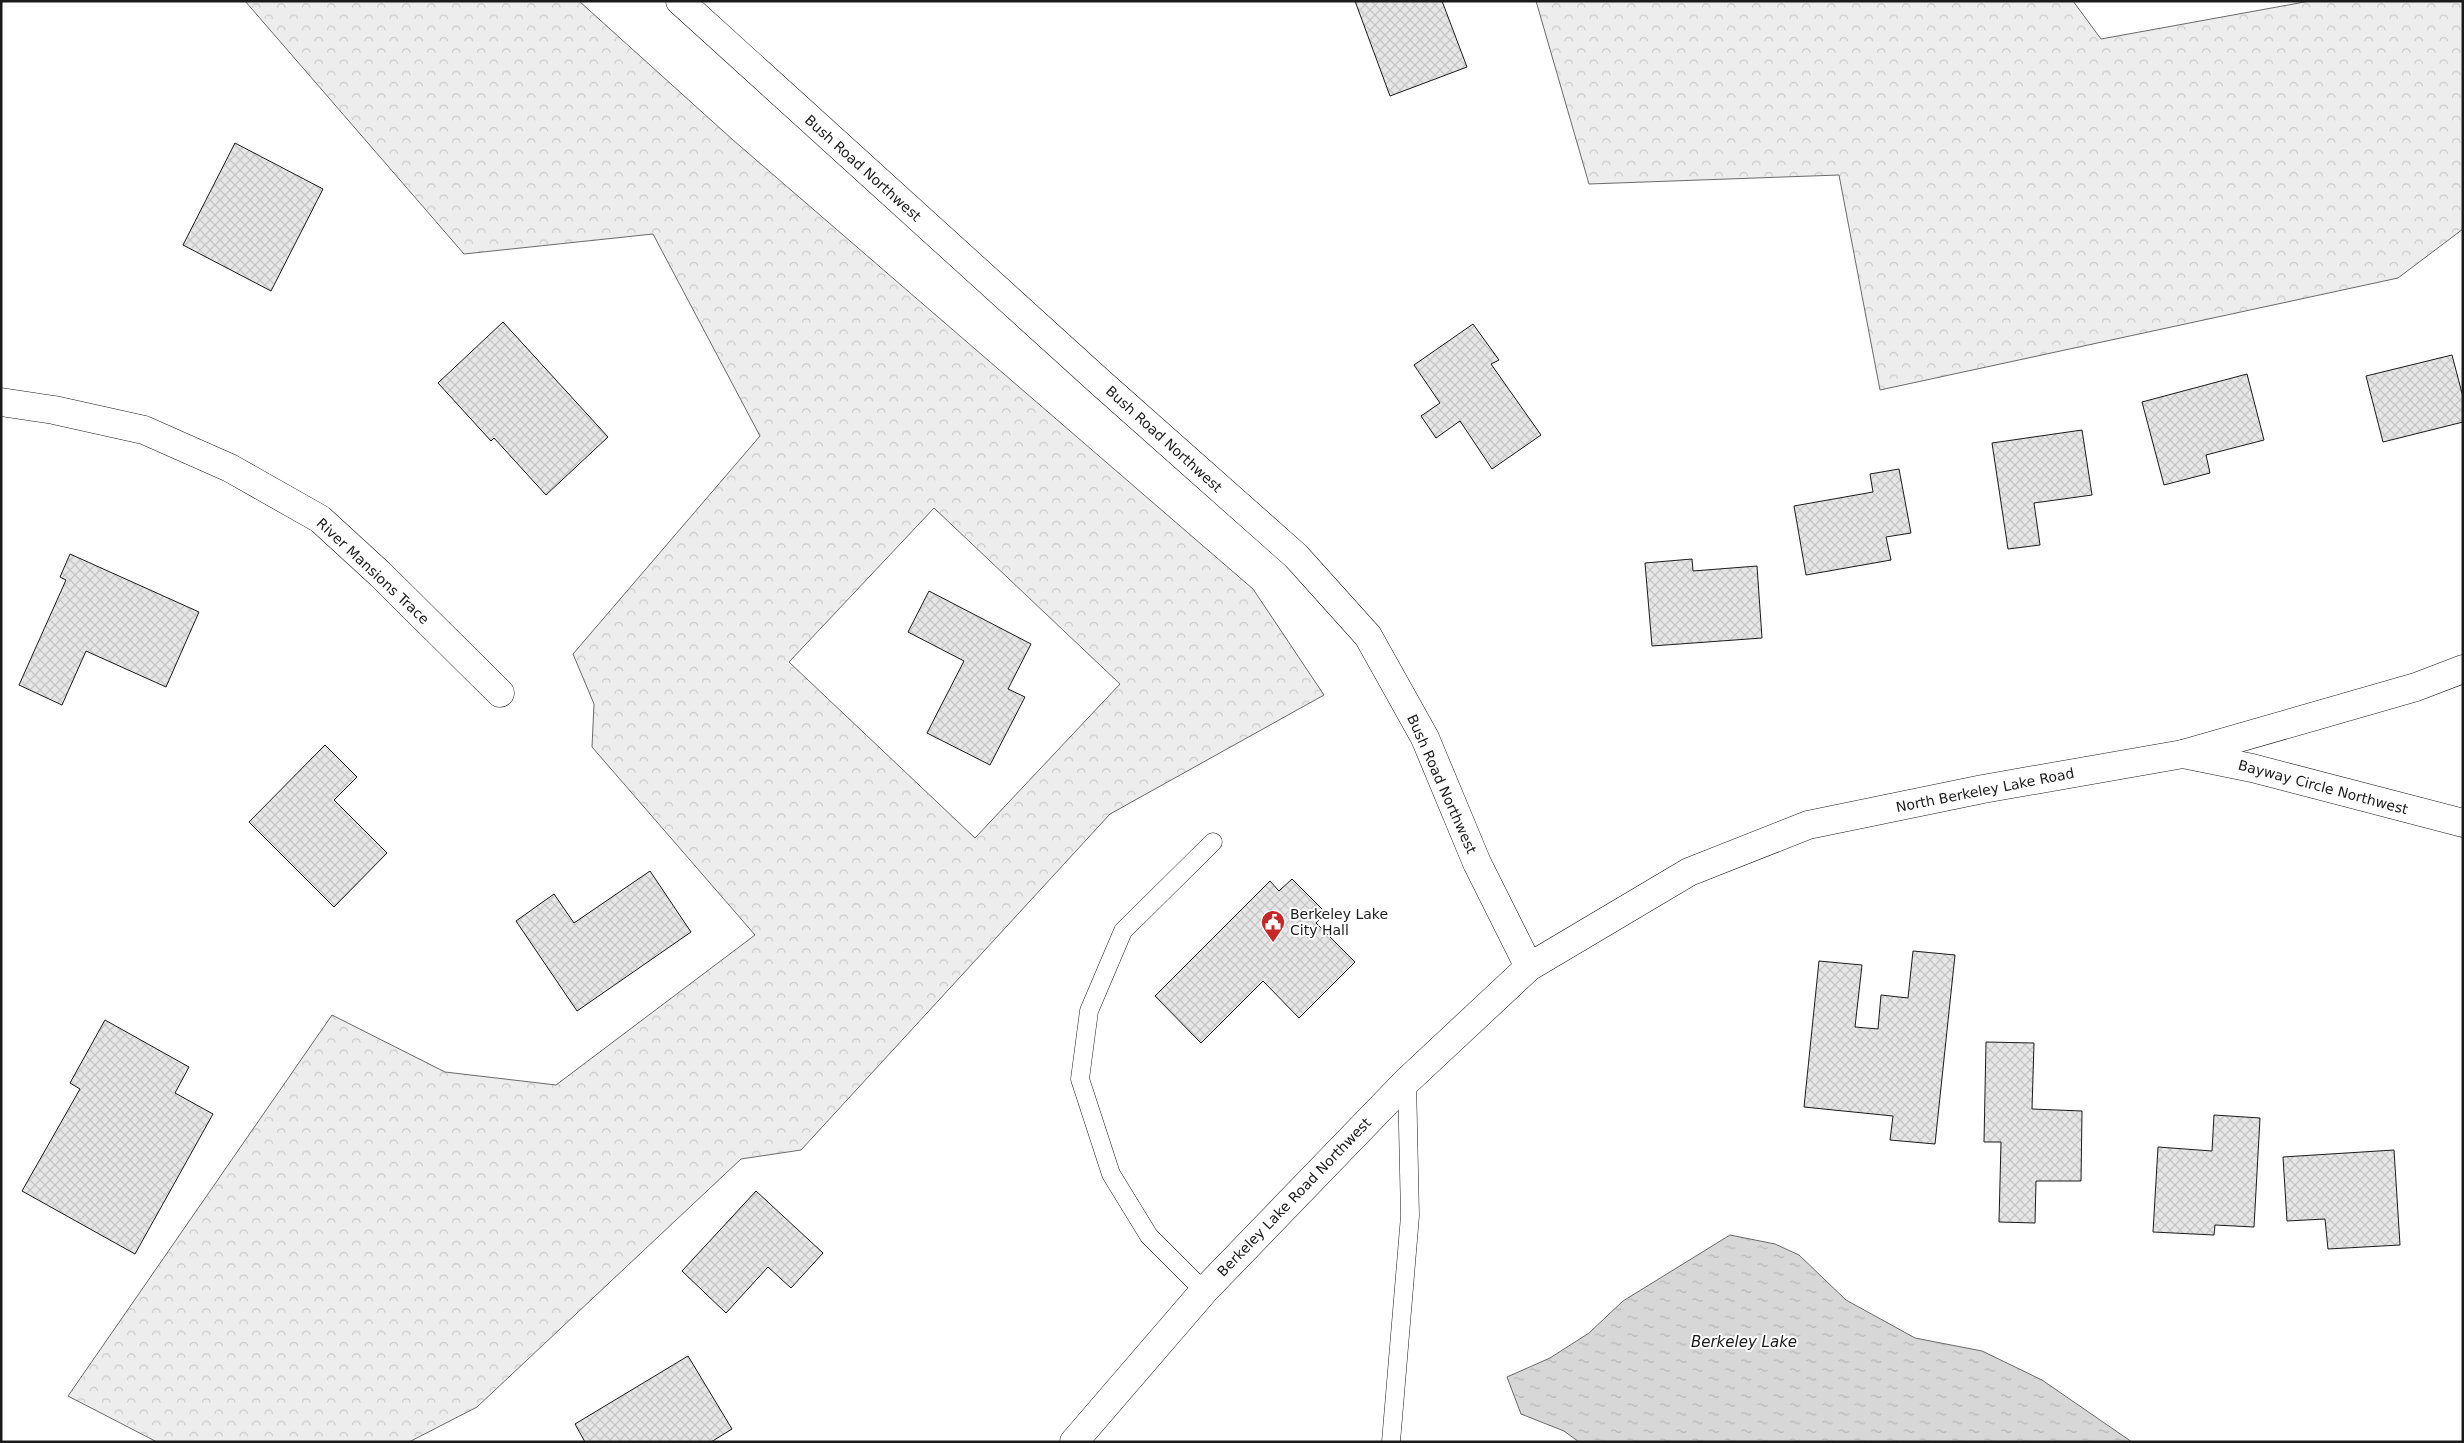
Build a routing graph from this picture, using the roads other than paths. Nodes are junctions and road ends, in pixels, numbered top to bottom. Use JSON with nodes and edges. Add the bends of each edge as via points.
{"nodes":[{"id":1,"x":680,"y":1,"type":"edge"},
{"id":2,"x":1,"y":402,"type":"edge"},
{"id":3,"x":2463,"y":669,"type":"edge"},
{"id":4,"x":500,"y":693,"type":"dead end"},
{"id":5,"x":2184,"y":754,"type":"junction"},
{"id":6,"x":2463,"y":823,"type":"edge"},
{"id":7,"x":1213,"y":842,"type":"dead end"},
{"id":8,"x":1530,"y":967,"type":"junction"},
{"id":9,"x":1407,"y":1082,"type":"junction"},
{"id":10,"x":1204,"y":1291,"type":"junction"},
{"id":11,"x":1074,"y":1442,"type":"edge"},
{"id":12,"x":1391,"y":1442,"type":"edge"}],
"edges":[{"from":1,"to":8,"type":"street","name":"Bush Road Northwest","via":[[1296,556],[1368,636],[1425,738],[1477,862]]},
{"from":2,"to":4,"type":"street","name":"River Mansions Trace","via":[[144,430],[230,468],[320,519]]},
{"from":3,"to":5,"type":"street","name":"North Berkeley Lake Road","via":[[2416,687]]},
{"from":5,"to":6,"type":"street","name":"Bayway Circle Northwest","via":[[2252,768]]},
{"from":5,"to":8,"type":"street","name":"North Berkeley Lake Road","via":[[1984,789],[1808,825],[1689,872]]},
{"from":7,"to":10,"type":"lane","via":[[1123,930],[1089,1012],[1080,1079],[1111,1174],[1149,1236]]},
{"from":8,"to":9,"type":"street","name":"Berkeley Lake Road Northwest"},
{"from":9,"to":10,"type":"street","name":"Berkeley Lake Road Northwest"},
{"from":9,"to":12,"type":"lane","via":[[1410,1216]]},
{"from":10,"to":11,"type":"street","name":"Berkeley Lake Road Northwest"}]}
